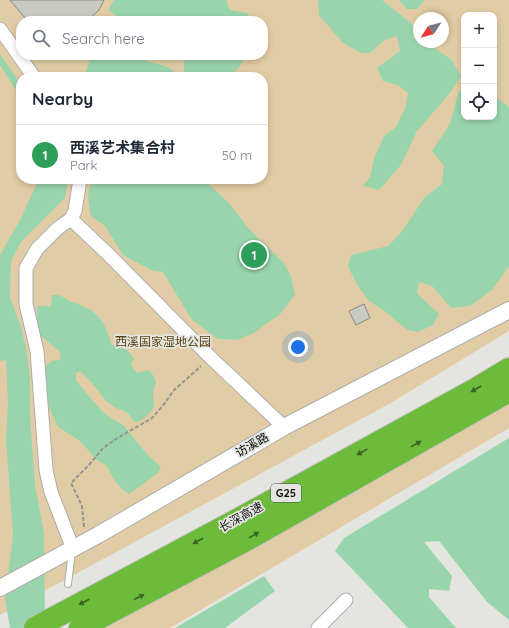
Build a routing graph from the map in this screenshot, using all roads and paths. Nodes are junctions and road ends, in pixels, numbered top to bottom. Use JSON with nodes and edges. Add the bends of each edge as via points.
{"nodes":[{"id":1,"x":0,"y":29,"type":"edge"},
{"id":2,"x":16,"y":52,"type":"edge"},
{"id":3,"x":22,"y":60,"type":"edge"},
{"id":4,"x":30,"y":72,"type":"edge"},
{"id":5,"x":79,"y":184,"type":"edge"},
{"id":6,"x":70,"y":219,"type":"junction"},
{"id":7,"x":509,"y":310,"type":"edge"},
{"id":8,"x":208,"y":356,"type":"junction"},
{"id":9,"x":509,"y":369,"type":"edge"},
{"id":10,"x":509,"y":390,"type":"edge"},
{"id":11,"x":284,"y":427,"type":"junction"},
{"id":12,"x":79,"y":545,"type":"junction"},
{"id":13,"x":68,"y":584,"type":"dead end"},
{"id":14,"x":0,"y":588,"type":"edge"},
{"id":15,"x":346,"y":600,"type":"dead end"},
{"id":16,"x":35,"y":628,"type":"edge"},
{"id":17,"x":80,"y":628,"type":"edge"},
{"id":18,"x":318,"y":628,"type":"edge"}],
"edges":[{"from":1,"to":2,"type":"street"},
{"from":3,"to":4,"type":"street"},
{"from":5,"to":6,"type":"street","via":[[75,212]]},
{"from":6,"to":8,"type":"street"},
{"from":6,"to":12,"type":"street","via":[[37,249],[26,268],[26,304],[37,351],[46,470],[51,492]]},
{"from":7,"to":11,"type":"street","name":"访溪路"},
{"from":8,"to":11,"type":"street"},
{"from":8,"to":12,"type":"path","via":[[200,367],[172,391],[152,418],[103,448],[71,483],[82,506]]},
{"from":9,"to":16,"type":"highway","name":"长深高速","number":"G25","one_way":true,"via":[[250,513]]},
{"from":17,"to":10,"type":"highway","name":"长深高速","number":"G25","one_way":true,"via":[[250,538]]},
{"from":11,"to":12,"type":"street","name":"访溪路"},
{"from":12,"to":13,"type":"lane"},
{"from":12,"to":14,"type":"street","name":"访溪路"},
{"from":15,"to":18,"type":"street"}]}
